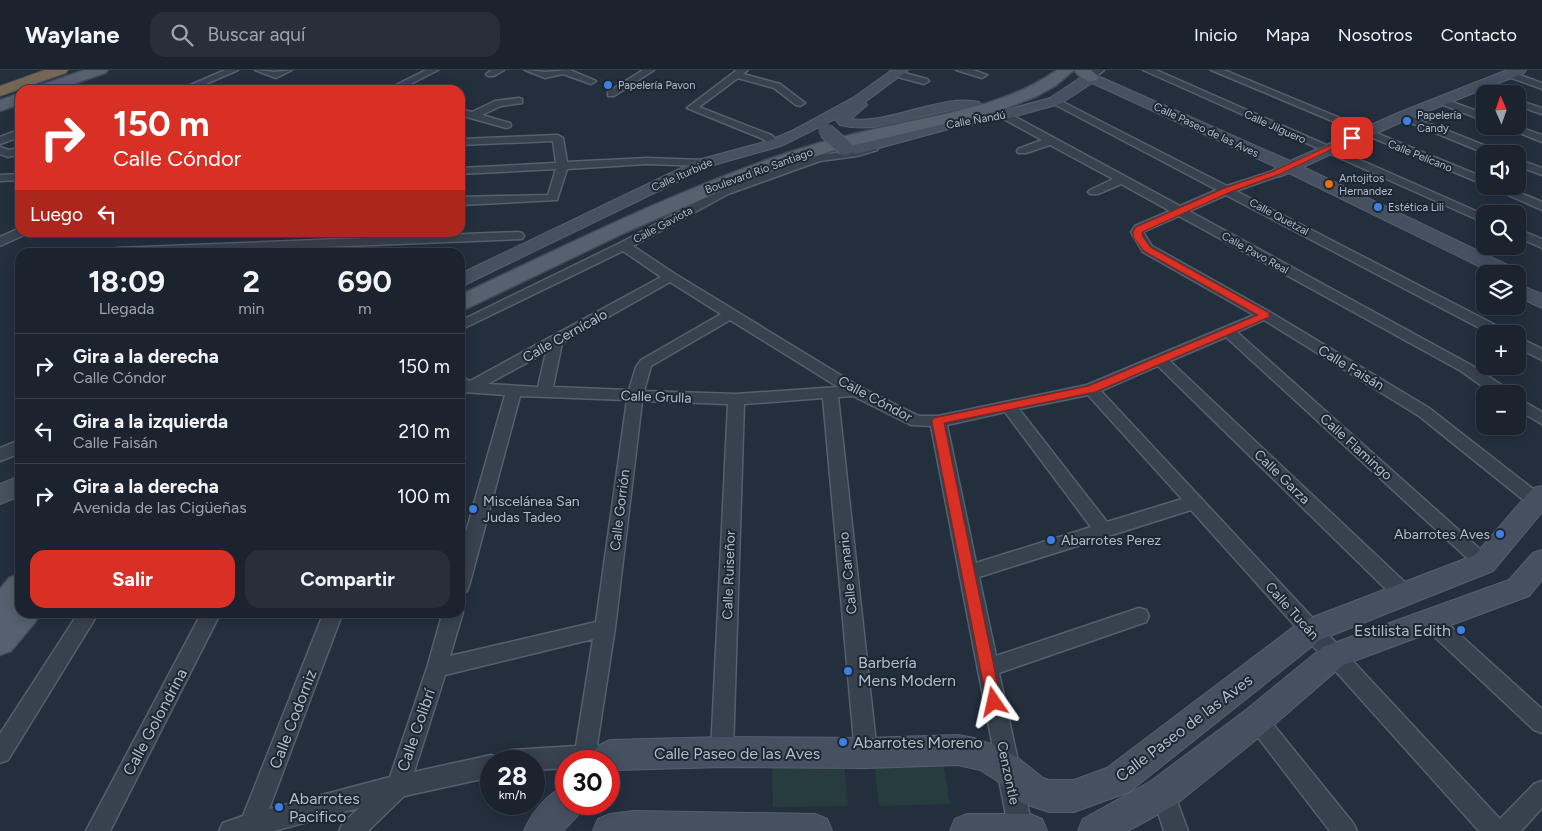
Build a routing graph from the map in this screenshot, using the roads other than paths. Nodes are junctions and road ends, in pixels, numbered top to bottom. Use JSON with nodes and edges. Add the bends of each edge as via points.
{"nodes":[{"id":1,"x":31,"y":70,"type":"edge"},
{"id":2,"x":60,"y":70,"type":"edge"},
{"id":3,"x":100,"y":70,"type":"edge"},
{"id":4,"x":233,"y":70,"type":"edge"},
{"id":5,"x":260,"y":70,"type":"edge"},
{"id":6,"x":288,"y":70,"type":"edge"},
{"id":7,"x":433,"y":70,"type":"edge"},
{"id":8,"x":530,"y":70,"type":"edge"},
{"id":9,"x":564,"y":70,"type":"edge"},
{"id":10,"x":649,"y":70,"type":"edge"},
{"id":11,"x":961,"y":70,"type":"edge"},
{"id":12,"x":1048,"y":70,"type":"edge"},
{"id":13,"x":1067,"y":70,"type":"edge"},
{"id":14,"x":1148,"y":70,"type":"edge"},
{"id":15,"x":1216,"y":70,"type":"edge"},
{"id":16,"x":739,"y":72,"type":"edge"},
{"id":17,"x":904,"y":72,"type":"edge"},
{"id":18,"x":1514,"y":72,"type":"edge"},
{"id":19,"x":577,"y":73,"type":"edge"},
{"id":20,"x":982,"y":75,"type":"dead end"},
{"id":21,"x":1088,"y":75,"type":"edge"},
{"id":22,"x":0,"y":81,"type":"edge"},
{"id":23,"x":924,"y":81,"type":"dead end"},
{"id":24,"x":17,"y":85,"type":"edge"},
{"id":25,"x":54,"y":85,"type":"edge"},
{"id":26,"x":196,"y":85,"type":"edge"},
{"id":27,"x":402,"y":85,"type":"edge"},
{"id":28,"x":15,"y":86,"type":"edge"},
{"id":29,"x":582,"y":86,"type":"dead end"},
{"id":30,"x":1542,"y":86,"type":"edge"},
{"id":31,"x":1474,"y":88,"type":"joint"},
{"id":32,"x":0,"y":91,"type":"edge"},
{"id":33,"x":611,"y":94,"type":"dead end"},
{"id":34,"x":15,"y":98,"type":"edge"},
{"id":35,"x":15,"y":99,"type":"edge"},
{"id":36,"x":0,"y":101,"type":"edge"},
{"id":37,"x":519,"y":101,"type":"dead end"},
{"id":38,"x":1055,"y":101,"type":"junction"},
{"id":39,"x":1441,"y":101,"type":"junction"},
{"id":40,"x":800,"y":103,"type":"dead end"},
{"id":41,"x":0,"y":106,"type":"edge"},
{"id":42,"x":1526,"y":106,"type":"edge"},
{"id":43,"x":989,"y":110,"type":"junction"},
{"id":44,"x":1542,"y":111,"type":"edge"},
{"id":45,"x":842,"y":112,"type":"junction"},
{"id":46,"x":465,"y":113,"type":"edge"},
{"id":47,"x":1476,"y":115,"type":"edge"},
{"id":48,"x":474,"y":116,"type":"junction"},
{"id":49,"x":1403,"y":116,"type":"junction"},
{"id":50,"x":506,"y":125,"type":"dead end"},
{"id":51,"x":1364,"y":133,"type":"junction"},
{"id":52,"x":1526,"y":133,"type":"edge"},
{"id":53,"x":15,"y":136,"type":"edge"},
{"id":54,"x":902,"y":136,"type":"junction"},
{"id":55,"x":1542,"y":139,"type":"edge"},
{"id":56,"x":0,"y":141,"type":"edge"},
{"id":57,"x":465,"y":142,"type":"edge"},
{"id":58,"x":1050,"y":142,"type":"junction"},
{"id":59,"x":776,"y":143,"type":"junction"},
{"id":60,"x":1476,"y":145,"type":"edge"},
{"id":61,"x":1327,"y":150,"type":"junction"},
{"id":62,"x":1022,"y":151,"type":"dead end"},
{"id":63,"x":704,"y":164,"type":"junction"},
{"id":64,"x":1526,"y":165,"type":"edge"},
{"id":65,"x":562,"y":166,"type":"junction"},
{"id":66,"x":1283,"y":170,"type":"junction"},
{"id":67,"x":465,"y":172,"type":"edge"},
{"id":68,"x":1542,"y":172,"type":"edge"},
{"id":69,"x":15,"y":177,"type":"edge"},
{"id":70,"x":0,"y":178,"type":"edge"},
{"id":71,"x":1476,"y":178,"type":"edge"},
{"id":72,"x":1121,"y":180,"type":"junction"},
{"id":73,"x":1227,"y":190,"type":"junction"},
{"id":74,"x":1094,"y":192,"type":"dead end"},
{"id":75,"x":1516,"y":195,"type":"edge"},
{"id":76,"x":554,"y":198,"type":"joint"},
{"id":77,"x":465,"y":202,"type":"edge"},
{"id":78,"x":650,"y":202,"type":"junction"},
{"id":79,"x":1542,"y":206,"type":"edge"},
{"id":80,"x":1178,"y":211,"type":"junction"},
{"id":81,"x":1476,"y":214,"type":"edge"},
{"id":82,"x":15,"y":234,"type":"edge"},
{"id":83,"x":465,"y":236,"type":"edge"},
{"id":84,"x":518,"y":236,"type":"dead end"},
{"id":85,"x":260,"y":237,"type":"edge"},
{"id":86,"x":399,"y":237,"type":"edge"},
{"id":87,"x":1526,"y":237,"type":"edge"},
{"id":88,"x":0,"y":242,"type":"edge"},
{"id":89,"x":1542,"y":244,"type":"edge"},
{"id":90,"x":624,"y":246,"type":"junction"},
{"id":91,"x":254,"y":248,"type":"edge"},
{"id":92,"x":323,"y":248,"type":"edge"},
{"id":93,"x":1491,"y":265,"type":"edge"},
{"id":94,"x":1476,"y":269,"type":"edge"},
{"id":95,"x":670,"y":277,"type":"junction"},
{"id":96,"x":465,"y":279,"type":"edge"},
{"id":97,"x":1526,"y":281,"type":"edge"},
{"id":98,"x":465,"y":289,"type":"edge"},
{"id":99,"x":1542,"y":289,"type":"edge"},
{"id":100,"x":1526,"y":294,"type":"edge"},
{"id":101,"x":465,"y":301,"type":"edge"},
{"id":102,"x":1542,"y":302,"type":"edge"},
{"id":103,"x":731,"y":314,"type":"junction"},
{"id":104,"x":1265,"y":315,"type":"junction"},
{"id":105,"x":465,"y":324,"type":"edge"},
{"id":106,"x":1485,"y":325,"type":"edge"},
{"id":107,"x":1228,"y":331,"type":"junction"},
{"id":108,"x":555,"y":342,"type":"junction"},
{"id":109,"x":1526,"y":346,"type":"edge"},
{"id":110,"x":1542,"y":354,"type":"edge"},
{"id":111,"x":1160,"y":360,"type":"junction"},
{"id":112,"x":1491,"y":385,"type":"edge"},
{"id":113,"x":465,"y":387,"type":"edge"},
{"id":114,"x":465,"y":388,"type":"edge"},
{"id":115,"x":1091,"y":389,"type":"junction"},
{"id":116,"x":855,"y":391,"type":"junction"},
{"id":117,"x":514,"y":392,"type":"junction"},
{"id":118,"x":544,"y":393,"type":"junction"},
{"id":119,"x":830,"y":393,"type":"junction"},
{"id":120,"x":635,"y":396,"type":"junction"},
{"id":121,"x":736,"y":399,"type":"junction"},
{"id":122,"x":1008,"y":406,"type":"junction"},
{"id":123,"x":1526,"y":408,"type":"edge"},
{"id":124,"x":1542,"y":419,"type":"edge"},
{"id":125,"x":938,"y":421,"type":"junction"},
{"id":126,"x":15,"y":446,"type":"edge"},
{"id":127,"x":0,"y":447,"type":"edge"},
{"id":128,"x":15,"y":448,"type":"edge"},
{"id":129,"x":0,"y":455,"type":"edge"},
{"id":130,"x":15,"y":488,"type":"edge"},
{"id":131,"x":15,"y":493,"type":"edge"},
{"id":132,"x":0,"y":496,"type":"edge"},
{"id":133,"x":1540,"y":500,"type":"edge"},
{"id":134,"x":1194,"y":502,"type":"junction"},
{"id":135,"x":1103,"y":530,"type":"junction"},
{"id":136,"x":1542,"y":561,"type":"edge"},
{"id":137,"x":1484,"y":563,"type":"junction"},
{"id":138,"x":465,"y":568,"type":"edge"},
{"id":139,"x":968,"y":573,"type":"junction"},
{"id":140,"x":15,"y":593,"type":"edge"},
{"id":141,"x":1404,"y":594,"type":"junction"},
{"id":142,"x":0,"y":611,"type":"edge"},
{"id":143,"x":1139,"y":616,"type":"dead end"},
{"id":144,"x":20,"y":618,"type":"edge"},
{"id":145,"x":86,"y":618,"type":"edge"},
{"id":146,"x":209,"y":618,"type":"edge"},
{"id":147,"x":331,"y":618,"type":"edge"},
{"id":148,"x":451,"y":618,"type":"edge"},
{"id":149,"x":1430,"y":620,"type":"junction"},
{"id":150,"x":605,"y":628,"type":"junction"},
{"id":151,"x":1310,"y":631,"type":"junction"},
{"id":152,"x":0,"y":642,"type":"edge"},
{"id":153,"x":1333,"y":656,"type":"junction"},
{"id":154,"x":438,"y":668,"type":"junction"},
{"id":155,"x":987,"y":668,"type":"junction"},
{"id":156,"x":1257,"y":720,"type":"junction"},
{"id":157,"x":1542,"y":723,"type":"edge"},
{"id":158,"x":600,"y":750,"type":"edge"},
{"id":159,"x":722,"y":752,"type":"junction"},
{"id":160,"x":0,"y":753,"type":"edge"},
{"id":161,"x":866,"y":753,"type":"junction"},
{"id":162,"x":620,"y":756,"type":"edge"},
{"id":163,"x":480,"y":768,"type":"edge"},
{"id":164,"x":1007,"y":769,"type":"junction"},
{"id":165,"x":398,"y":786,"type":"junction"},
{"id":166,"x":1542,"y":792,"type":"edge"},
{"id":167,"x":1163,"y":793,"type":"junction"},
{"id":168,"x":555,"y":815,"type":"edge"},
{"id":169,"x":241,"y":829,"type":"edge"},
{"id":170,"x":731,"y":830,"type":"edge"},
{"id":171,"x":98,"y":831,"type":"edge"},
{"id":172,"x":351,"y":831,"type":"edge"},
{"id":173,"x":541,"y":831,"type":"edge"},
{"id":174,"x":610,"y":831,"type":"edge"},
{"id":175,"x":815,"y":831,"type":"edge"},
{"id":176,"x":967,"y":831,"type":"edge"},
{"id":177,"x":1021,"y":831,"type":"edge"},
{"id":178,"x":1030,"y":831,"type":"edge"},
{"id":179,"x":1095,"y":831,"type":"edge"},
{"id":180,"x":1176,"y":831,"type":"edge"},
{"id":181,"x":1345,"y":831,"type":"edge"},
{"id":182,"x":1495,"y":831,"type":"edge"},
{"id":183,"x":1505,"y":831,"type":"edge"}],
"edges":[{"from":1,"to":22,"type":"highway"},
{"from":2,"to":24,"type":"highway"},
{"from":3,"to":25,"type":"main road"},
{"from":4,"to":26,"type":"street"},
{"from":5,"to":6,"type":"street","via":[[276,75]]},
{"from":7,"to":27,"type":"street"},
{"from":8,"to":9,"type":"street","via":[[544,75]]},
{"from":9,"to":19,"type":"street"},
{"from":10,"to":33,"type":"street"},
{"from":11,"to":20,"type":"street"},
{"from":12,"to":43,"type":"main road","name":"Boulevard Río Santiago","via":[[1029,85],[999,98]]},
{"from":13,"to":43,"type":"main road","name":"Boulevard Río Santiago","via":[[1048,86]]},
{"from":14,"to":61,"type":"street","name":"Calle Jilguero"},
{"from":15,"to":51,"type":"street","name":"Calle Pelícano"},
{"from":16,"to":40,"type":"street","via":[[780,87]]},
{"from":16,"to":59,"type":"street","via":[[692,108]]},
{"from":17,"to":23,"type":"street"},
{"from":17,"to":45,"type":"street","name":"Calle Iturbide"},
{"from":18,"to":30,"type":"street"},
{"from":18,"to":31,"type":"street"},
{"from":19,"to":29,"type":"street","via":[[591,81]]},
{"from":21,"to":38,"type":"street","name":"Calle Ñandú"},
{"from":21,"to":43,"type":"main road","via":[[1020,106]]},
{"from":21,"to":66,"type":"street","name":"Calle Paseo de las Aves","via":[[1094,86]]},
{"from":28,"to":32,"type":"highway"},
{"from":31,"to":39,"type":"street"},
{"from":34,"to":36,"type":"highway"},
{"from":35,"to":41,"type":"main road"},
{"from":37,"to":48,"type":"street","via":[[499,103]]},
{"from":38,"to":43,"type":"street","name":"Calle Ñandú"},
{"from":38,"to":73,"type":"street","name":"Calle Quetzal"},
{"from":39,"to":47,"type":"street"},
{"from":39,"to":49,"type":"street"},
{"from":42,"to":44,"type":"street"},
{"from":43,"to":45,"type":"street","via":[[948,107],[861,124],[845,122]]},
{"from":43,"to":54,"type":"street","name":"Calle Ñandú","via":[[955,123]]},
{"from":43,"to":58,"type":"street","name":"Calle Pavo Real"},
{"from":43,"to":78,"type":"main road","name":"Boulevard Río Santiago","via":[[849,135],[760,159]]},
{"from":43,"to":101,"type":"main road","name":"Boulevard Río Santiago","via":[[821,148],[779,161],[666,206]]},
{"from":45,"to":54,"type":"street","name":"Calle Ñandú","bridge":true,"via":[[824,125],[826,131],[845,148],[857,149]]},
{"from":45,"to":59,"type":"street","name":"Calle Iturbide"},
{"from":46,"to":48,"type":"street"},
{"from":48,"to":50,"type":"street"},
{"from":49,"to":51,"type":"street"},
{"from":49,"to":60,"type":"street"},
{"from":51,"to":61,"type":"street"},
{"from":51,"to":71,"type":"street","name":"Calle Pelícano"},
{"from":52,"to":55,"type":"street"},
{"from":53,"to":56,"type":"street"},
{"from":54,"to":90,"type":"street","name":"Calle Gaviota","via":[[894,142],[857,153],[818,158],[724,192]]},
{"from":57,"to":65,"type":"street","via":[[558,138]]},
{"from":58,"to":62,"type":"street"},
{"from":58,"to":72,"type":"street","name":"Calle Pavo Real"},
{"from":59,"to":63,"type":"street","name":"Calle Iturbide"},
{"from":59,"to":78,"type":"main road","via":[[768,150],[684,179]]},
{"from":61,"to":66,"type":"street"},
{"from":61,"to":81,"type":"street","name":"Calle Jilguero"},
{"from":63,"to":65,"type":"street","via":[[647,161]]},
{"from":63,"to":96,"type":"street","name":"Calle Iturbide"},
{"from":64,"to":68,"type":"street"},
{"from":65,"to":67,"type":"street"},
{"from":65,"to":76,"type":"street"},
{"from":66,"to":73,"type":"street"},
{"from":66,"to":93,"type":"street","name":"Calle Paseo de las Aves"},
{"from":66,"to":94,"type":"street","name":"Calle Paseo de las Aves"},
{"from":69,"to":70,"type":"street"},
{"from":72,"to":74,"type":"street"},
{"from":72,"to":80,"type":"street","name":"Calle Pavo Real"},
{"from":73,"to":80,"type":"street"},
{"from":73,"to":106,"type":"street","name":"Calle Quetzal"},
{"from":75,"to":79,"type":"street"},
{"from":76,"to":77,"type":"street"},
{"from":78,"to":98,"type":"main road","name":"Boulevard Río Santiago"},
{"from":80,"to":104,"type":"street","name":"Calle Faisán","via":[[1139,229],[1139,238],[1147,249]]},
{"from":80,"to":112,"type":"street","name":"Calle Pavo Real","via":[[1466,368]]},
{"from":82,"to":88,"type":"street"},
{"from":83,"to":84,"type":"street"},
{"from":85,"to":91,"type":"street"},
{"from":86,"to":92,"type":"street"},
{"from":87,"to":89,"type":"street"},
{"from":90,"to":95,"type":"street","name":"Calle Cóndor"},
{"from":90,"to":105,"type":"street","name":"Calle Gaviota"},
{"from":95,"to":103,"type":"street","name":"Calle Cóndor"},
{"from":95,"to":108,"type":"street","name":"Calle Cernícalo"},
{"from":97,"to":99,"type":"street"},
{"from":100,"to":102,"type":"street"},
{"from":103,"to":116,"type":"street","name":"Calle Cóndor"},
{"from":103,"to":120,"type":"street","name":"Calle Gorrión","via":[[646,363]]},
{"from":104,"to":107,"type":"street","name":"Calle Cóndor"},
{"from":104,"to":133,"type":"street","name":"Calle Faisán","via":[[1424,412]]},
{"from":107,"to":111,"type":"street","name":"Calle Cóndor"},
{"from":107,"to":137,"type":"street","name":"Calle Flamingo"},
{"from":108,"to":113,"type":"street","name":"Calle Cernícalo"},
{"from":108,"to":118,"type":"street"},
{"from":109,"to":110,"type":"street"},
{"from":111,"to":115,"type":"street","name":"Calle Cóndor"},
{"from":111,"to":141,"type":"street","name":"Calle Garza"},
{"from":114,"to":117,"type":"street","name":"Calle Grulla"},
{"from":115,"to":122,"type":"street","name":"Calle Cóndor"},
{"from":115,"to":134,"type":"street","name":"Calle Tucán"},
{"from":116,"to":119,"type":"street","name":"Calle Grulla"},
{"from":116,"to":125,"type":"street","name":"Calle Cóndor","via":[[917,421]]},
{"from":117,"to":118,"type":"street","name":"Calle Grulla"},
{"from":117,"to":138,"type":"street"},
{"from":118,"to":120,"type":"street","name":"Calle Grulla"},
{"from":119,"to":121,"type":"street","name":"Calle Grulla"},
{"from":119,"to":161,"type":"street","name":"Calle Canario"},
{"from":120,"to":121,"type":"street","name":"Calle Grulla"},
{"from":120,"to":150,"type":"street","name":"Calle Gorrión"},
{"from":121,"to":159,"type":"street","name":"Calle Ruiseñor"},
{"from":122,"to":125,"type":"street","name":"Calle Cóndor"},
{"from":122,"to":135,"type":"street"},
{"from":123,"to":124,"type":"street"},
{"from":125,"to":139,"type":"street","name":"Cenzontle"},
{"from":126,"to":127,"type":"street"},
{"from":128,"to":129,"type":"street"},
{"from":130,"to":132,"type":"street"},
{"from":131,"to":132,"type":"street"},
{"from":133,"to":137,"type":"street","name":"Calle Paseo de las Aves"},
{"from":134,"to":135,"type":"street"},
{"from":134,"to":151,"type":"street","name":"Calle Tucán"},
{"from":135,"to":139,"type":"street"},
{"from":136,"to":149,"type":"street","via":[[1519,588]]},
{"from":137,"to":141,"type":"street","name":"Calle Paseo de las Aves"},
{"from":139,"to":155,"type":"street","name":"Cenzontle"},
{"from":140,"to":142,"type":"main road"},
{"from":141,"to":151,"type":"street","name":"Calle Paseo de las Aves"},
{"from":143,"to":155,"type":"street"},
{"from":144,"to":152,"type":"main road"},
{"from":145,"to":160,"type":"street"},
{"from":146,"to":171,"type":"street","name":"Calle Golondrina"},
{"from":147,"to":169,"type":"street","name":"Calle Codorniz"},
{"from":148,"to":154,"type":"street","name":"Calle Colibrí"},
{"from":149,"to":153,"type":"street"},
{"from":149,"to":157,"type":"street"},
{"from":150,"to":154,"type":"street"},
{"from":150,"to":158,"type":"street","name":"Calle Gorrión"},
{"from":151,"to":153,"type":"street","name":"Calle Tucán"},
{"from":151,"to":164,"type":"street","name":"Calle Paseo de las Aves","via":[[1117,781],[1074,796],[1049,796],[1034,791]]},
{"from":153,"to":156,"type":"street"},
{"from":153,"to":182,"type":"street","name":"Calle Tucán"},
{"from":154,"to":165,"type":"street","name":"Calle Colibrí"},
{"from":155,"to":164,"type":"street","name":"Cenzontle"},
{"from":156,"to":167,"type":"street"},
{"from":156,"to":181,"type":"street"},
{"from":159,"to":161,"type":"street","name":"Calle Paseo de las Aves"},
{"from":159,"to":162,"type":"street","name":"Calle Paseo de las Aves"},
{"from":161,"to":164,"type":"street","name":"Calle Paseo de las Aves","via":[[958,750],[990,759]]},
{"from":163,"to":165,"type":"street"},
{"from":164,"to":177,"type":"street","name":"Cenzontle"},
{"from":165,"to":169,"type":"street"},
{"from":165,"to":172,"type":"street","name":"Calle Colibrí"},
{"from":166,"to":183,"type":"street"},
{"from":167,"to":179,"type":"street"},
{"from":167,"to":180,"type":"street"},
{"from":168,"to":173,"type":"street"},
{"from":170,"to":174,"type":"street","via":[[634,828]]},
{"from":170,"to":175,"type":"street"},
{"from":176,"to":177,"type":"street"},
{"from":177,"to":178,"type":"street"}]}
